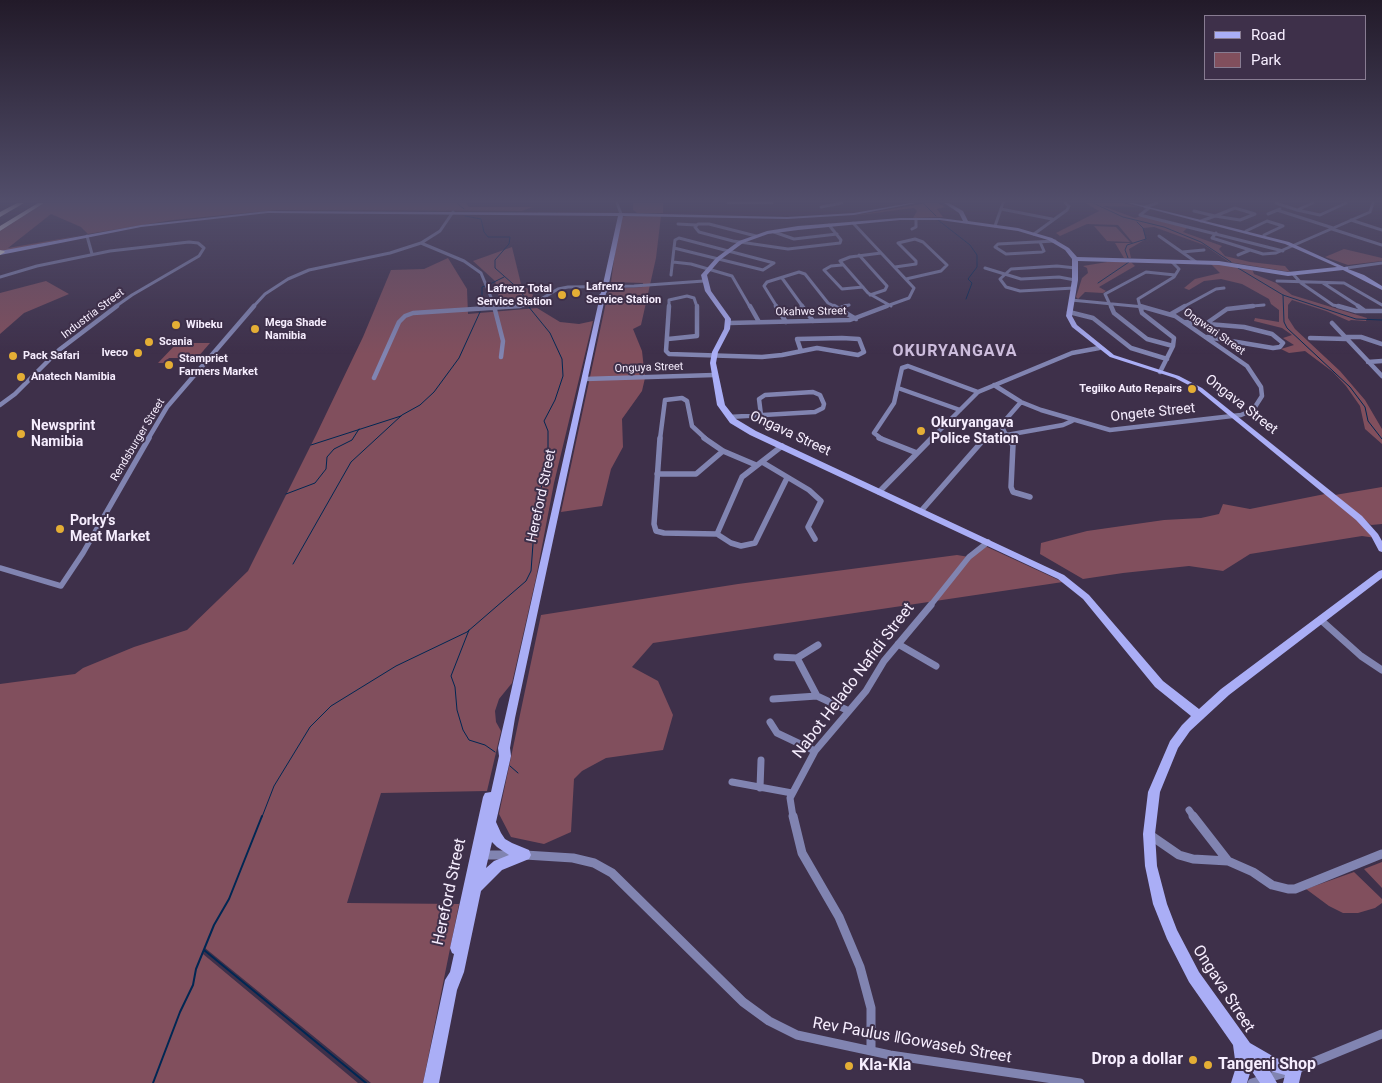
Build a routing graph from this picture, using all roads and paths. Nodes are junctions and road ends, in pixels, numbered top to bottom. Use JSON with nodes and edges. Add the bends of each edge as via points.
{"nodes":[{"id":1,"x":881,"y":253,"type":"edge"},
{"id":2,"x":92,"y":254,"type":"joint"},
{"id":3,"x":96,"y":254,"type":"edge"},
{"id":4,"x":201,"y":254,"type":"edge"},
{"id":5,"x":387,"y":254,"type":"edge"},
{"id":6,"x":445,"y":254,"type":"edge"},
{"id":7,"x":611,"y":254,"type":"edge"},
{"id":8,"x":674,"y":254,"type":"edge"},
{"id":9,"x":696,"y":254,"type":"edge"},
{"id":10,"x":724,"y":254,"type":"edge"},
{"id":11,"x":742,"y":254,"type":"edge"},
{"id":12,"x":877,"y":254,"type":"edge"},
{"id":13,"x":909,"y":254,"type":"edge"},
{"id":14,"x":935,"y":254,"type":"edge"},
{"id":15,"x":1071,"y":254,"type":"edge"},
{"id":16,"x":1184,"y":254,"type":"edge"},
{"id":17,"x":1242,"y":254,"type":"edge"},
{"id":18,"x":1312,"y":254,"type":"edge"},
{"id":19,"x":1238,"y":255,"type":"dead end"},
{"id":20,"x":859,"y":256,"type":"junction"},
{"id":21,"x":718,"y":259,"type":"junction"},
{"id":22,"x":1075,"y":259,"type":"junction"},
{"id":23,"x":673,"y":262,"type":"junction"},
{"id":24,"x":1172,"y":262,"type":"junction"},
{"id":25,"x":1196,"y":262,"type":"junction"},
{"id":26,"x":1381,"y":263,"type":"edge"},
{"id":27,"x":842,"y":264,"type":"junction"},
{"id":28,"x":895,"y":267,"type":"junction"},
{"id":29,"x":708,"y":268,"type":"junction"},
{"id":30,"x":985,"y":268,"type":"dead end"},
{"id":31,"x":1076,"y":268,"type":"junction"},
{"id":32,"x":1343,"y":268,"type":"junction"},
{"id":33,"x":1004,"y":274,"type":"junction"},
{"id":34,"x":1293,"y":274,"type":"junction"},
{"id":35,"x":671,"y":275,"type":"dead end"},
{"id":36,"x":1176,"y":275,"type":"junction"},
{"id":37,"x":0,"y":277,"type":"edge"},
{"id":38,"x":782,"y":278,"type":"junction"},
{"id":39,"x":906,"y":279,"type":"junction"},
{"id":40,"x":704,"y":280,"type":"junction"},
{"id":41,"x":1075,"y":280,"type":"junction"},
{"id":42,"x":1277,"y":281,"type":"dead end"},
{"id":43,"x":1301,"y":283,"type":"junction"},
{"id":44,"x":1323,"y":283,"type":"junction"},
{"id":45,"x":620,"y":286,"type":"junction"},
{"id":46,"x":604,"y":288,"type":"junction"},
{"id":47,"x":863,"y":288,"type":"junction"},
{"id":48,"x":1074,"y":288,"type":"junction"},
{"id":49,"x":1224,"y":288,"type":"dead end"},
{"id":50,"x":1382,"y":288,"type":"edge"},
{"id":51,"x":870,"y":295,"type":"junction"},
{"id":52,"x":1070,"y":300,"type":"junction"},
{"id":53,"x":1109,"y":303,"type":"junction"},
{"id":54,"x":849,"y":305,"type":"dead end"},
{"id":55,"x":1264,"y":305,"type":"dead end"},
{"id":56,"x":1382,"y":305,"type":"edge"},
{"id":57,"x":891,"y":306,"type":"junction"},
{"id":58,"x":1139,"y":306,"type":"junction"},
{"id":59,"x":496,"y":309,"type":"junction"},
{"id":60,"x":838,"y":309,"type":"junction"},
{"id":61,"x":1365,"y":311,"type":"junction"},
{"id":62,"x":1382,"y":311,"type":"edge"},
{"id":63,"x":1069,"y":312,"type":"junction"},
{"id":64,"x":1171,"y":314,"type":"junction"},
{"id":65,"x":856,"y":319,"type":"junction"},
{"id":66,"x":813,"y":321,"type":"junction"},
{"id":67,"x":759,"y":322,"type":"junction"},
{"id":68,"x":786,"y":322,"type":"junction"},
{"id":69,"x":1184,"y":322,"type":"junction"},
{"id":70,"x":1206,"y":322,"type":"junction"},
{"id":71,"x":729,"y":323,"type":"junction"},
{"id":72,"x":1332,"y":323,"type":"dead end"},
{"id":73,"x":1206,"y":337,"type":"junction"},
{"id":74,"x":1310,"y":338,"type":"dead end"},
{"id":75,"x":1346,"y":338,"type":"junction"},
{"id":76,"x":668,"y":339,"type":"junction"},
{"id":77,"x":1382,"y":344,"type":"edge"},
{"id":78,"x":1173,"y":346,"type":"junction"},
{"id":79,"x":1099,"y":348,"type":"junction"},
{"id":80,"x":801,"y":351,"type":"junction"},
{"id":81,"x":714,"y":355,"type":"junction"},
{"id":82,"x":500,"y":357,"type":"dead end"},
{"id":83,"x":1168,"y":359,"type":"junction"},
{"id":84,"x":1382,"y":361,"type":"edge"},
{"id":85,"x":1368,"y":362,"type":"junction"},
{"id":86,"x":587,"y":367,"type":"junction"},
{"id":87,"x":1160,"y":372,"type":"junction"},
{"id":88,"x":714,"y":375,"type":"junction"},
{"id":89,"x":1382,"y":376,"type":"edge"},
{"id":90,"x":374,"y":378,"type":"dead end"},
{"id":91,"x":607,"y":378,"type":"junction"},
{"id":92,"x":584,"y":379,"type":"junction"},
{"id":93,"x":994,"y":385,"type":"junction"},
{"id":94,"x":898,"y":388,"type":"junction"},
{"id":95,"x":978,"y":392,"type":"junction"},
{"id":96,"x":1021,"y":402,"type":"junction"},
{"id":97,"x":0,"y":406,"type":"edge"},
{"id":98,"x":960,"y":410,"type":"junction"},
{"id":99,"x":761,"y":415,"type":"junction"},
{"id":100,"x":1234,"y":416,"type":"junction"},
{"id":101,"x":729,"y":417,"type":"junction"},
{"id":102,"x":1072,"y":421,"type":"junction"},
{"id":103,"x":1004,"y":435,"type":"junction"},
{"id":104,"x":782,"y":446,"type":"junction"},
{"id":105,"x":723,"y":451,"type":"junction"},
{"id":106,"x":917,"y":453,"type":"junction"},
{"id":107,"x":762,"y":462,"type":"junction"},
{"id":108,"x":756,"y":465,"type":"junction"},
{"id":109,"x":657,"y":474,"type":"junction"},
{"id":110,"x":786,"y":478,"type":"junction"},
{"id":111,"x":879,"y":492,"type":"junction"},
{"id":112,"x":1030,"y":497,"type":"dead end"},
{"id":113,"x":922,"y":511,"type":"junction"},
{"id":114,"x":717,"y":534,"type":"junction"},
{"id":115,"x":815,"y":539,"type":"dead end"},
{"id":116,"x":988,"y":542,"type":"junction"},
{"id":117,"x":1382,"y":548,"type":"edge"},
{"id":118,"x":0,"y":568,"type":"edge"},
{"id":119,"x":1382,"y":573,"type":"edge"},
{"id":120,"x":1322,"y":621,"type":"junction"},
{"id":121,"x":898,"y":644,"type":"junction"},
{"id":122,"x":818,"y":645,"type":"dead end"},
{"id":123,"x":777,"y":657,"type":"dead end"},
{"id":124,"x":797,"y":658,"type":"junction"},
{"id":125,"x":936,"y":666,"type":"dead end"},
{"id":126,"x":1382,"y":670,"type":"edge"},
{"id":127,"x":817,"y":696,"type":"junction"},
{"id":128,"x":1173,"y":697,"type":"junction"},
{"id":129,"x":773,"y":699,"type":"dead end"},
{"id":130,"x":1210,"y":705,"type":"junction"},
{"id":131,"x":848,"y":711,"type":"junction"},
{"id":132,"x":1199,"y":716,"type":"junction"},
{"id":133,"x":770,"y":722,"type":"dead end"},
{"id":134,"x":1186,"y":728,"type":"junction"},
{"id":135,"x":504,"y":748,"type":"junction"},
{"id":136,"x":815,"y":751,"type":"junction"},
{"id":137,"x":761,"y":760,"type":"dead end"},
{"id":138,"x":732,"y":782,"type":"dead end"},
{"id":139,"x":760,"y":788,"type":"junction"},
{"id":140,"x":792,"y":793,"type":"junction"},
{"id":141,"x":1189,"y":810,"type":"dead end"},
{"id":142,"x":491,"y":818,"type":"junction"},
{"id":143,"x":1148,"y":834,"type":"junction"},
{"id":144,"x":1382,"y":854,"type":"edge"},
{"id":145,"x":479,"y":855,"type":"junction"},
{"id":146,"x":526,"y":855,"type":"junction"},
{"id":147,"x":1228,"y":861,"type":"junction"},
{"id":148,"x":475,"y":892,"type":"junction"},
{"id":149,"x":452,"y":986,"type":"junction"},
{"id":150,"x":1382,"y":1034,"type":"edge"},
{"id":151,"x":1237,"y":1039,"type":"junction"},
{"id":152,"x":871,"y":1051,"type":"junction"},
{"id":153,"x":1292,"y":1076,"type":"edge"},
{"id":154,"x":1262,"y":1082,"type":"edge"},
{"id":155,"x":431,"y":1083,"type":"edge"},
{"id":156,"x":1080,"y":1083,"type":"edge"},
{"id":157,"x":1239,"y":1083,"type":"edge"}],
"edges":[{"from":1,"to":28,"type":"street"},
{"from":2,"to":3,"type":"street","name":"Industria Street"},
{"from":2,"to":37,"type":"street","name":"Industria Street"},
{"from":4,"to":97,"type":"street","name":"Industria Street","via":[[118,305],[54,354]]},
{"from":5,"to":118,"type":"street","name":"Rendsburger Street","via":[[310,270],[288,279],[266,294],[167,407],[61,586]]},
{"from":6,"to":59,"type":"street","via":[[477,268]]},
{"from":7,"to":46,"type":"street","name":"Hereford Street"},
{"from":8,"to":23,"type":"street"},
{"from":9,"to":21,"type":"street"},
{"from":10,"to":21,"type":"street"},
{"from":11,"to":21,"type":"street","via":[[774,264],[763,270]]},
{"from":12,"to":20,"type":"street"},
{"from":13,"to":28,"type":"street","via":[[916,264]]},
{"from":14,"to":39,"type":"street","via":[[947,265],[941,271]]},
{"from":15,"to":22,"type":"street"},
{"from":16,"to":25,"type":"street"},
{"from":17,"to":19,"type":"street"},
{"from":18,"to":32,"type":"street"},
{"from":20,"to":27,"type":"street","via":[[841,260]]},
{"from":20,"to":51,"type":"street","via":[[887,286],[885,290]]},
{"from":21,"to":29,"type":"street"},
{"from":22,"to":24,"type":"street"},
{"from":22,"to":31,"type":"street"},
{"from":23,"to":29,"type":"street"},
{"from":23,"to":35,"type":"street"},
{"from":24,"to":25,"type":"street"},
{"from":24,"to":36,"type":"street","via":[[1178,269]]},
{"from":25,"to":34,"type":"street"},
{"from":26,"to":32,"type":"street"},
{"from":27,"to":47,"type":"street"},
{"from":27,"to":47,"type":"street","via":[[824,270],[842,289]]},
{"from":28,"to":39,"type":"street"},
{"from":29,"to":40,"type":"street"},
{"from":29,"to":67,"type":"street","via":[[732,276]]},
{"from":30,"to":33,"type":"street"},
{"from":31,"to":33,"type":"street","via":[[1017,268]]},
{"from":31,"to":41,"type":"street"},
{"from":32,"to":34,"type":"street"},
{"from":32,"to":50,"type":"street"},
{"from":33,"to":41,"type":"street","via":[[1021,279],[1059,277]]},
{"from":33,"to":48,"type":"street","via":[[1000,279],[1002,283],[1016,290]]},
{"from":34,"to":43,"type":"street"},
{"from":36,"to":53,"type":"street","via":[[1143,273],[1105,293]]},
{"from":36,"to":58,"type":"street","via":[[1141,296]]},
{"from":38,"to":60,"type":"street","via":[[803,273]]},
{"from":38,"to":66,"type":"street"},
{"from":38,"to":68,"type":"street","via":[[764,286]]},
{"from":39,"to":57,"type":"street","name":"Okahwe Street","via":[[914,288],[913,293],[907,300]]},
{"from":40,"to":45,"type":"street"},
{"from":40,"to":71,"type":"street"},
{"from":41,"to":48,"type":"street"},
{"from":42,"to":43,"type":"street"},
{"from":43,"to":44,"type":"street"},
{"from":43,"to":61,"type":"street","via":[[1332,306]]},
{"from":44,"to":56,"type":"street","via":[[1350,285]]},
{"from":44,"to":61,"type":"street"},
{"from":45,"to":46,"type":"street"},
{"from":45,"to":46,"type":"main road"},
{"from":46,"to":59,"type":"street","via":[[563,288],[535,303]]},
{"from":46,"to":86,"type":"street","name":"Hereford Street"},
{"from":47,"to":51,"type":"street"},
{"from":48,"to":52,"type":"street"},
{"from":49,"to":64,"type":"street"},
{"from":51,"to":57,"type":"street"},
{"from":52,"to":53,"type":"street","name":"Ongwari Street"},
{"from":52,"to":63,"type":"street"},
{"from":53,"to":58,"type":"street","name":"Ongwari Street"},
{"from":53,"to":78,"type":"street","via":[[1114,314],[1145,337]]},
{"from":54,"to":60,"type":"street"},
{"from":55,"to":70,"type":"street","via":[[1227,310]]},
{"from":57,"to":65,"type":"street","name":"Okahwe Street"},
{"from":58,"to":64,"type":"street","name":"Ongwari Street"},
{"from":58,"to":78,"type":"street","via":[[1146,316],[1173,336]]},
{"from":59,"to":82,"type":"street","via":[[502,341]]},
{"from":59,"to":90,"type":"street","via":[[423,312],[405,316],[399,322]]},
{"from":60,"to":65,"type":"street"},
{"from":61,"to":62,"type":"street"},
{"from":63,"to":79,"type":"street","name":"Ongava Street","via":[[1074,326]]},
{"from":63,"to":83,"type":"street","via":[[1093,318],[1131,348]]},
{"from":64,"to":69,"type":"street","name":"Ongwari Street"},
{"from":65,"to":66,"type":"street","name":"Okahwe Street"},
{"from":66,"to":68,"type":"street","name":"Okahwe Street"},
{"from":67,"to":68,"type":"street","name":"Okahwe Street"},
{"from":67,"to":71,"type":"street","name":"Okahwe Street"},
{"from":69,"to":70,"type":"street"},
{"from":69,"to":73,"type":"street","name":"Ongwari Street"},
{"from":70,"to":73,"type":"street","via":[[1268,333],[1283,343],[1273,348],[1230,338]]},
{"from":71,"to":81,"type":"street","name":"Ongava Street"},
{"from":72,"to":75,"type":"street"},
{"from":73,"to":100,"type":"street","name":"Ongwari Street","via":[[1247,366],[1263,391],[1253,410]]},
{"from":74,"to":75,"type":"street"},
{"from":75,"to":77,"type":"street","via":[[1361,337]]},
{"from":75,"to":85,"type":"street"},
{"from":76,"to":76,"type":"street","via":[[669,300],[693,297],[698,312],[697,336]]},
{"from":76,"to":81,"type":"street","via":[[666,351],[669,354]]},
{"from":78,"to":83,"type":"street"},
{"from":79,"to":87,"type":"street","name":"Ongava Street","via":[[1120,360]]},
{"from":79,"to":93,"type":"street","via":[[1072,353]]},
{"from":80,"to":80,"type":"street","via":[[797,339],[842,338],[859,339],[864,352],[858,355],[816,348]]},
{"from":80,"to":81,"type":"street","via":[[762,357]]},
{"from":81,"to":88,"type":"street","name":"Ongava Street"},
{"from":83,"to":87,"type":"street"},
{"from":84,"to":85,"type":"street"},
{"from":85,"to":89,"type":"street"},
{"from":86,"to":91,"type":"street","via":[[593,375]]},
{"from":86,"to":92,"type":"street","name":"Hereford Street"},
{"from":87,"to":100,"type":"street","name":"Ongava Street","via":[[1200,389]]},
{"from":88,"to":91,"type":"street","name":"Onguya Street"},
{"from":88,"to":101,"type":"street","name":"Ongava Street","via":[[721,405]]},
{"from":91,"to":92,"type":"street","name":"Onguya Street"},
{"from":92,"to":135,"type":"street","name":"Hereford Street"},
{"from":93,"to":95,"type":"street"},
{"from":93,"to":96,"type":"street","name":"Ongete Street"},
{"from":94,"to":95,"type":"street","via":[[905,366]]},
{"from":94,"to":98,"type":"street"},
{"from":94,"to":106,"type":"street","via":[[889,413],[874,430],[875,435]]},
{"from":95,"to":98,"type":"street"},
{"from":96,"to":102,"type":"street","name":"Ongete Street"},
{"from":96,"to":103,"type":"street","via":[[1001,425]]},
{"from":98,"to":106,"type":"street"},
{"from":99,"to":99,"type":"street","via":[[815,412],[824,404],[820,395],[813,392],[765,395],[759,399]]},
{"from":99,"to":101,"type":"street"},
{"from":100,"to":102,"type":"street","name":"Ongete Street","via":[[1114,430]]},
{"from":100,"to":117,"type":"street","name":"Ongava Street","via":[[1360,518]]},
{"from":101,"to":104,"type":"street","name":"Ongava Street","via":[[748,431]]},
{"from":102,"to":103,"type":"street"},
{"from":103,"to":112,"type":"street","via":[[1013,445],[1013,492]]},
{"from":103,"to":113,"type":"street","via":[[985,438]]},
{"from":104,"to":107,"type":"street"},
{"from":104,"to":111,"type":"street","name":"Ongava Street"},
{"from":105,"to":108,"type":"street"},
{"from":105,"to":109,"type":"street","via":[[696,474]]},
{"from":105,"to":109,"type":"street","via":[[692,426],[687,401],[682,398],[665,400]]},
{"from":106,"to":111,"type":"street"},
{"from":107,"to":108,"type":"street"},
{"from":107,"to":110,"type":"street"},
{"from":108,"to":114,"type":"street","via":[[738,484]]},
{"from":109,"to":114,"type":"street","via":[[656,531]]},
{"from":110,"to":114,"type":"street","via":[[755,544],[741,546]]},
{"from":110,"to":115,"type":"street","via":[[809,490],[821,501],[808,527]]},
{"from":111,"to":113,"type":"street","name":"Ongava Street"},
{"from":113,"to":116,"type":"street","name":"Ongava Street"},
{"from":116,"to":121,"type":"street","name":"Nabot Helado Nafidi Street","via":[[964,563]]},
{"from":116,"to":128,"type":"street","name":"Ongava Street","via":[[1048,571],[1078,590]]},
{"from":119,"to":120,"type":"street","name":"Ongava Street"},
{"from":120,"to":126,"type":"street"},
{"from":120,"to":130,"type":"street","name":"Ongava Street"},
{"from":121,"to":125,"type":"street"},
{"from":121,"to":131,"type":"street","name":"Nabot Helado Nafidi Street"},
{"from":122,"to":124,"type":"street"},
{"from":123,"to":124,"type":"street"},
{"from":124,"to":127,"type":"street"},
{"from":127,"to":129,"type":"street"},
{"from":127,"to":131,"type":"street"},
{"from":128,"to":130,"type":"street","via":[[1193,706]]},
{"from":128,"to":132,"type":"street","name":"Ongava Street"},
{"from":128,"to":134,"type":"street","via":[[1186,714]]},
{"from":130,"to":132,"type":"street","name":"Ongava Street"},
{"from":131,"to":136,"type":"street","name":"Nabot Helado Nafidi Street"},
{"from":132,"to":134,"type":"street","name":"Ongava Street"},
{"from":133,"to":136,"type":"street","via":[[777,733]]},
{"from":134,"to":143,"type":"street","name":"Ongava Street","via":[[1157,782]]},
{"from":135,"to":142,"type":"street","name":"Hereford Street"},
{"from":135,"to":145,"type":"street","name":"Hereford Street","via":[[499,757]]},
{"from":136,"to":140,"type":"street","name":"Nabot Helado Nafidi Street"},
{"from":137,"to":139,"type":"street"},
{"from":138,"to":139,"type":"street"},
{"from":139,"to":140,"type":"street"},
{"from":140,"to":152,"type":"street","name":"Nabot Helado Nafidi Street","via":[[791,811],[802,853],[839,918],[860,967],[871,1008]]},
{"from":141,"to":147,"type":"street"},
{"from":142,"to":145,"type":"street","name":"Hereford Street"},
{"from":142,"to":146,"type":"street","via":[[493,831],[501,843]]},
{"from":143,"to":147,"type":"street","via":[[1179,855]]},
{"from":143,"to":151,"type":"street","name":"Ongava Street","via":[[1155,884],[1172,934],[1194,977]]},
{"from":144,"to":147,"type":"street","via":[[1295,889],[1272,885]]},
{"from":145,"to":146,"type":"street","name":"Rev Paulus ǁGowaseb Street"},
{"from":145,"to":148,"type":"street","name":"Hereford Street"},
{"from":145,"to":149,"type":"street","name":"Hereford Street","via":[[452,972]]},
{"from":146,"to":148,"type":"street","via":[[498,865]]},
{"from":146,"to":152,"type":"street","name":"Rev Paulus ǁGowaseb Street","via":[[573,858],[604,868],[756,1012],[797,1036]]},
{"from":148,"to":149,"type":"street","name":"Hereford Street"},
{"from":149,"to":155,"type":"street","name":"Hereford Street"},
{"from":150,"to":153,"type":"street"},
{"from":151,"to":153,"type":"street","via":[[1260,1058]]},
{"from":151,"to":154,"type":"street","name":"Ongava Street"},
{"from":151,"to":157,"type":"street","via":[[1244,1061]]},
{"from":152,"to":156,"type":"street","name":"Rev Paulus ǁGowaseb Street"},
{"from":153,"to":154,"type":"street"}]}
